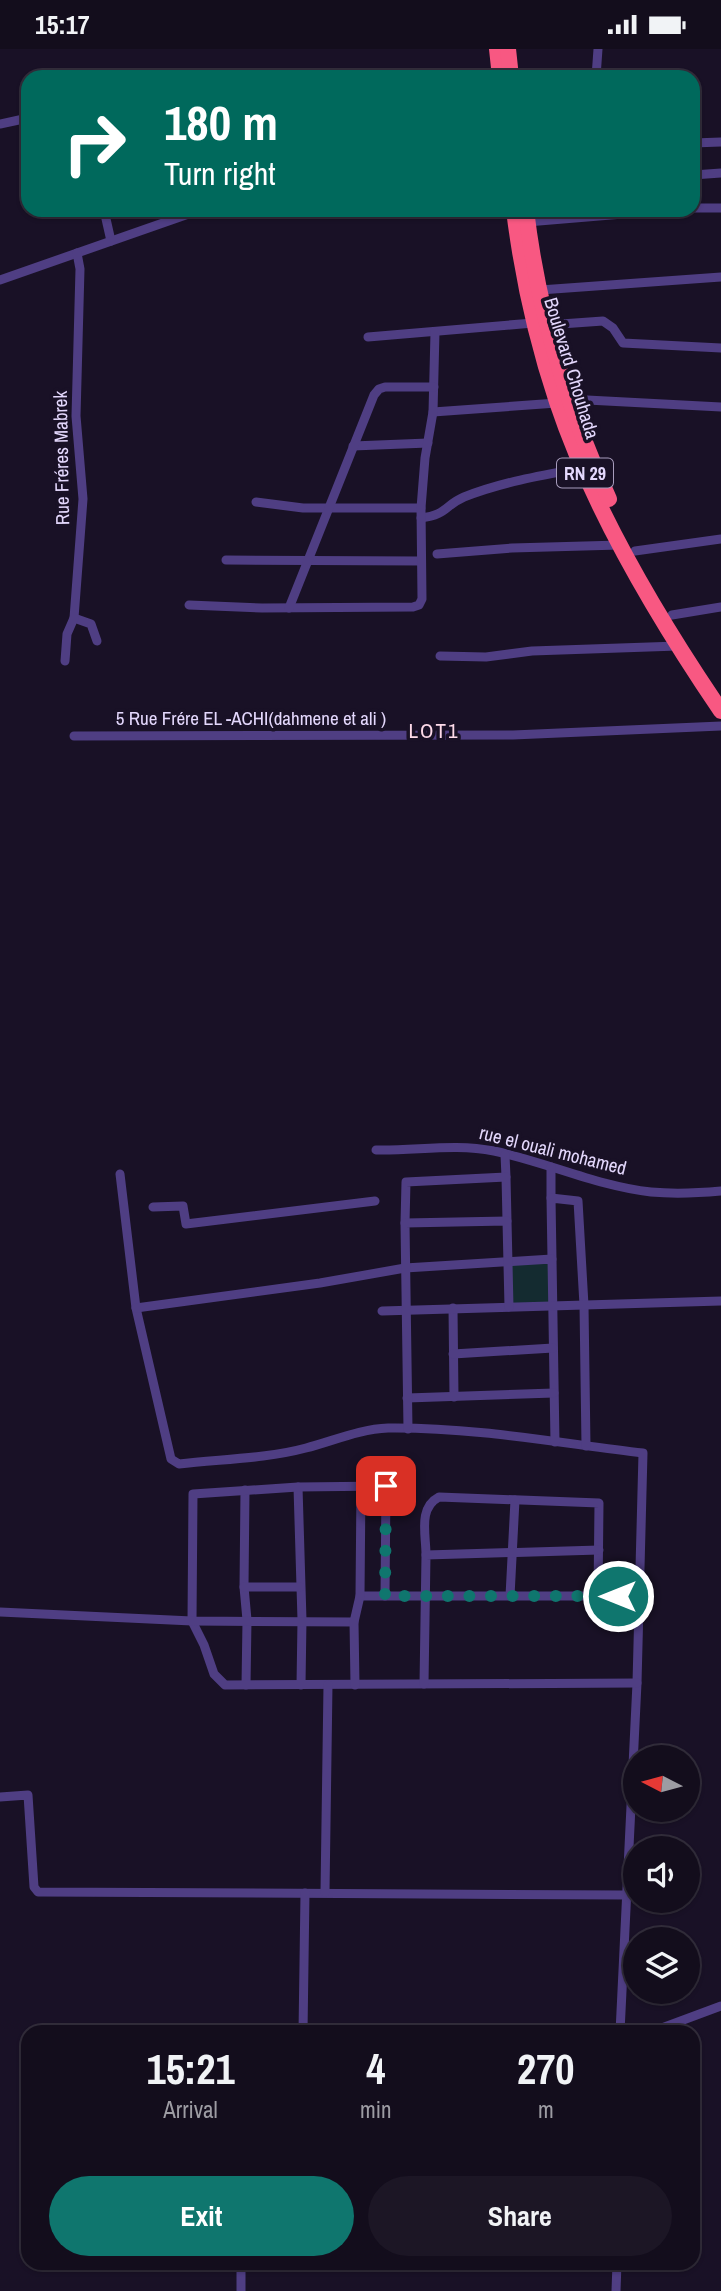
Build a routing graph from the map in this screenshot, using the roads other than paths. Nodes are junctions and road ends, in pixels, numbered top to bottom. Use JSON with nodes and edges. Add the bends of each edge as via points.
{"nodes":[{"id":1,"x":497,"y":49,"type":"edge"},
{"id":2,"x":508,"y":49,"type":"edge"},
{"id":3,"x":598,"y":49,"type":"edge"},
{"id":4,"x":498,"y":70,"type":"edge"},
{"id":5,"x":510,"y":70,"type":"edge"},
{"id":6,"x":596,"y":70,"type":"edge"},
{"id":7,"x":21,"y":120,"type":"edge"},
{"id":8,"x":0,"y":124,"type":"edge"},
{"id":9,"x":700,"y":142,"type":"edge"},
{"id":10,"x":721,"y":142,"type":"edge"},
{"id":11,"x":721,"y":173,"type":"edge"},
{"id":12,"x":700,"y":174,"type":"edge"},
{"id":13,"x":700,"y":208,"type":"edge"},
{"id":14,"x":721,"y":208,"type":"edge"},
{"id":15,"x":106,"y":217,"type":"edge"},
{"id":16,"x":180,"y":217,"type":"edge"},
{"id":17,"x":516,"y":217,"type":"edge"},
{"id":18,"x":526,"y":217,"type":"edge"},
{"id":19,"x":111,"y":241,"type":"junction"},
{"id":20,"x":77,"y":253,"type":"junction"},
{"id":21,"x":721,"y":277,"type":"edge"},
{"id":22,"x":0,"y":280,"type":"edge"},
{"id":23,"x":540,"y":291,"type":"junction"},
{"id":24,"x":540,"y":324,"type":"junction"},
{"id":25,"x":435,"y":332,"type":"junction"},
{"id":26,"x":368,"y":337,"type":"dead end"},
{"id":27,"x":721,"y":348,"type":"edge"},
{"id":28,"x":433,"y":387,"type":"junction"},
{"id":29,"x":562,"y":401,"type":"junction"},
{"id":30,"x":721,"y":407,"type":"edge"},
{"id":31,"x":433,"y":412,"type":"junction"},
{"id":32,"x":428,"y":443,"type":"junction"},
{"id":33,"x":353,"y":446,"type":"junction"},
{"id":34,"x":582,"y":467,"type":"junction"},
{"id":35,"x":256,"y":502,"type":"dead end"},
{"id":36,"x":328,"y":508,"type":"junction"},
{"id":37,"x":421,"y":513,"type":"junction"},
{"id":38,"x":721,"y":539,"type":"edge"},
{"id":39,"x":627,"y":548,"type":"junction"},
{"id":40,"x":437,"y":554,"type":"dead end"},
{"id":41,"x":226,"y":561,"type":"dead end"},
{"id":42,"x":307,"y":561,"type":"junction"},
{"id":43,"x":421,"y":561,"type":"junction"},
{"id":44,"x":188,"y":605,"type":"dead end"},
{"id":45,"x":721,"y":607,"type":"edge"},
{"id":46,"x":289,"y":608,"type":"junction"},
{"id":47,"x":672,"y":615,"type":"junction"},
{"id":48,"x":74,"y":618,"type":"junction"},
{"id":49,"x":97,"y":641,"type":"dead end"},
{"id":50,"x":680,"y":646,"type":"junction"},
{"id":51,"x":440,"y":656,"type":"dead end"},
{"id":52,"x":65,"y":661,"type":"dead end"},
{"id":53,"x":721,"y":692,"type":"edge"},
{"id":54,"x":721,"y":711,"type":"edge"},
{"id":55,"x":721,"y":726,"type":"edge"},
{"id":56,"x":74,"y":736,"type":"dead end"},
{"id":57,"x":376,"y":1150,"type":"dead end"},
{"id":58,"x":505,"y":1154,"type":"junction"},
{"id":59,"x":551,"y":1167,"type":"junction"},
{"id":60,"x":120,"y":1174,"type":"dead end"},
{"id":61,"x":506,"y":1177,"type":"junction"},
{"id":62,"x":721,"y":1191,"type":"edge"},
{"id":63,"x":551,"y":1198,"type":"junction"},
{"id":64,"x":376,"y":1201,"type":"dead end"},
{"id":65,"x":153,"y":1207,"type":"dead end"},
{"id":66,"x":507,"y":1221,"type":"junction"},
{"id":67,"x":405,"y":1223,"type":"junction"},
{"id":68,"x":552,"y":1259,"type":"junction"},
{"id":69,"x":508,"y":1263,"type":"junction"},
{"id":70,"x":405,"y":1268,"type":"junction"},
{"id":71,"x":721,"y":1301,"type":"edge"},
{"id":72,"x":552,"y":1305,"type":"junction"},
{"id":73,"x":584,"y":1305,"type":"junction"},
{"id":74,"x":509,"y":1307,"type":"junction"},
{"id":75,"x":136,"y":1308,"type":"junction"},
{"id":76,"x":453,"y":1308,"type":"junction"},
{"id":77,"x":405,"y":1310,"type":"junction"},
{"id":78,"x":382,"y":1311,"type":"dead end"},
{"id":79,"x":554,"y":1348,"type":"junction"},
{"id":80,"x":453,"y":1354,"type":"junction"},
{"id":81,"x":554,"y":1393,"type":"junction"},
{"id":82,"x":454,"y":1397,"type":"junction"},
{"id":83,"x":407,"y":1398,"type":"junction"},
{"id":84,"x":408,"y":1429,"type":"junction"},
{"id":85,"x":555,"y":1443,"type":"junction"},
{"id":86,"x":586,"y":1446,"type":"junction"},
{"id":87,"x":361,"y":1485,"type":"junction"},
{"id":88,"x":298,"y":1487,"type":"junction"},
{"id":89,"x":245,"y":1490,"type":"junction"},
{"id":90,"x":514,"y":1500,"type":"junction"},
{"id":91,"x":599,"y":1550,"type":"junction"},
{"id":92,"x":512,"y":1551,"type":"junction"},
{"id":93,"x":426,"y":1555,"type":"junction"},
{"id":94,"x":244,"y":1587,"type":"junction"},
{"id":95,"x":300,"y":1587,"type":"junction"},
{"id":96,"x":360,"y":1596,"type":"junction"},
{"id":97,"x":385,"y":1596,"type":"junction"},
{"id":98,"x":424,"y":1596,"type":"junction"},
{"id":99,"x":510,"y":1596,"type":"junction"},
{"id":100,"x":598,"y":1596,"type":"junction"},
{"id":101,"x":639,"y":1596,"type":"junction"},
{"id":102,"x":0,"y":1612,"type":"edge"},
{"id":103,"x":247,"y":1620,"type":"junction"},
{"id":104,"x":302,"y":1620,"type":"junction"},
{"id":105,"x":192,"y":1621,"type":"junction"},
{"id":106,"x":354,"y":1622,"type":"junction"},
{"id":107,"x":637,"y":1683,"type":"junction"},
{"id":108,"x":424,"y":1684,"type":"junction"},
{"id":109,"x":246,"y":1685,"type":"junction"},
{"id":110,"x":301,"y":1685,"type":"junction"},
{"id":111,"x":328,"y":1685,"type":"junction"},
{"id":112,"x":355,"y":1685,"type":"junction"},
{"id":113,"x":0,"y":1797,"type":"edge"},
{"id":114,"x":628,"y":1836,"type":"edge"},
{"id":115,"x":325,"y":1892,"type":"junction"},
{"id":116,"x":305,"y":1893,"type":"junction"},
{"id":117,"x":623,"y":1895,"type":"edge"},
{"id":118,"x":624,"y":1913,"type":"edge"},
{"id":119,"x":721,"y":2007,"type":"edge"},
{"id":120,"x":303,"y":2025,"type":"edge"},
{"id":121,"x":620,"y":2025,"type":"edge"},
{"id":122,"x":671,"y":2025,"type":"edge"},
{"id":123,"x":242,"y":2270,"type":"edge"},
{"id":124,"x":617,"y":2270,"type":"edge"},
{"id":125,"x":241,"y":2291,"type":"edge"},
{"id":126,"x":616,"y":2291,"type":"edge"}],
"edges":[{"from":1,"to":4,"type":"highway"},
{"from":2,"to":5,"type":"highway"},
{"from":3,"to":6,"type":"street"},
{"from":7,"to":8,"type":"street"},
{"from":9,"to":10,"type":"street"},
{"from":11,"to":12,"type":"street"},
{"from":13,"to":14,"type":"street"},
{"from":15,"to":19,"type":"street"},
{"from":16,"to":19,"type":"street"},
{"from":17,"to":24,"type":"highway","name":"Boulevard Chouhada","number":"RN 29"},
{"from":18,"to":23,"type":"highway","number":"RN 29"},
{"from":19,"to":20,"type":"street"},
{"from":20,"to":22,"type":"street"},
{"from":20,"to":48,"type":"street","name":"Rue Fréres Mabrek","via":[[76,416],[83,499]]},
{"from":21,"to":23,"type":"street"},
{"from":23,"to":24,"type":"highway","number":"RN 29"},
{"from":24,"to":25,"type":"street"},
{"from":24,"to":27,"type":"street","via":[[596,320],[608,324],[623,343]]},
{"from":24,"to":29,"type":"highway","number":"RN 29"},
{"from":25,"to":26,"type":"street"},
{"from":25,"to":28,"type":"street"},
{"from":28,"to":31,"type":"street"},
{"from":28,"to":33,"type":"street","via":[[379,389]]},
{"from":29,"to":30,"type":"street"},
{"from":29,"to":31,"type":"street"},
{"from":29,"to":34,"type":"highway","name":"Boulevard Chouhada","number":"RN 29"},
{"from":29,"to":39,"type":"highway","number":"RN 29"},
{"from":31,"to":32,"type":"street"},
{"from":32,"to":33,"type":"street"},
{"from":32,"to":37,"type":"street"},
{"from":33,"to":36,"type":"street"},
{"from":34,"to":37,"type":"street","via":[[461,498],[435,517]]},
{"from":34,"to":39,"type":"highway","name":"Boulevard Chouhada","number":"RN 29"},
{"from":35,"to":36,"type":"street"},
{"from":36,"to":37,"type":"street"},
{"from":36,"to":42,"type":"street"},
{"from":37,"to":43,"type":"street"},
{"from":38,"to":39,"type":"street"},
{"from":39,"to":40,"type":"street","via":[[512,548]]},
{"from":39,"to":47,"type":"highway","number":"RN 29"},
{"from":39,"to":50,"type":"highway","name":"Boulevard Chouhada","number":"RN 29"},
{"from":41,"to":42,"type":"street"},
{"from":42,"to":43,"type":"street"},
{"from":42,"to":46,"type":"street"},
{"from":43,"to":46,"type":"street","via":[[419,605]]},
{"from":44,"to":46,"type":"street"},
{"from":45,"to":47,"type":"street"},
{"from":47,"to":53,"type":"highway","number":"RN 29"},
{"from":48,"to":49,"type":"street","via":[[91,624]]},
{"from":48,"to":52,"type":"street","name":"Rue Fréres Mabrek","via":[[67,634]]},
{"from":50,"to":51,"type":"street"},
{"from":50,"to":54,"type":"highway","name":"Boulevard Chouhada","number":"RN 29"},
{"from":55,"to":56,"type":"street","name":"5 Rue Frére EL -ACHI(dahmene et ali )","via":[[513,735]]},
{"from":57,"to":58,"type":"street","name":"rue el ouali mohamed","via":[[460,1146]]},
{"from":58,"to":59,"type":"street","name":"rue el ouali mohamed"},
{"from":58,"to":61,"type":"street"},
{"from":59,"to":62,"type":"street","name":"rue el ouali mohamed","via":[[651,1192]]},
{"from":59,"to":63,"type":"street"},
{"from":60,"to":75,"type":"street"},
{"from":61,"to":66,"type":"street"},
{"from":61,"to":67,"type":"street","via":[[406,1182]]},
{"from":63,"to":68,"type":"street"},
{"from":63,"to":73,"type":"street","via":[[578,1201]]},
{"from":64,"to":65,"type":"street","via":[[186,1224],[183,1206]]},
{"from":66,"to":67,"type":"street"},
{"from":66,"to":69,"type":"street"},
{"from":67,"to":70,"type":"street"},
{"from":68,"to":69,"type":"street"},
{"from":68,"to":72,"type":"street"},
{"from":69,"to":70,"type":"street"},
{"from":69,"to":74,"type":"street"},
{"from":70,"to":75,"type":"street"},
{"from":70,"to":77,"type":"street"},
{"from":71,"to":73,"type":"street"},
{"from":72,"to":73,"type":"street"},
{"from":72,"to":74,"type":"street"},
{"from":72,"to":79,"type":"street"},
{"from":73,"to":86,"type":"street"},
{"from":74,"to":76,"type":"street"},
{"from":75,"to":84,"type":"street","via":[[171,1459],[179,1464],[270,1455],[385,1428]]},
{"from":76,"to":77,"type":"street"},
{"from":76,"to":80,"type":"street"},
{"from":77,"to":78,"type":"street"},
{"from":77,"to":83,"type":"street"},
{"from":79,"to":80,"type":"street"},
{"from":79,"to":81,"type":"street"},
{"from":80,"to":82,"type":"street"},
{"from":81,"to":82,"type":"street"},
{"from":81,"to":85,"type":"street"},
{"from":82,"to":83,"type":"street"},
{"from":83,"to":84,"type":"street"},
{"from":84,"to":85,"type":"street"},
{"from":85,"to":86,"type":"street"},
{"from":86,"to":101,"type":"street","via":[[643,1453]]},
{"from":87,"to":88,"type":"street"},
{"from":87,"to":96,"type":"street"},
{"from":87,"to":97,"type":"street","via":[[386,1486]]},
{"from":88,"to":89,"type":"street"},
{"from":88,"to":95,"type":"street"},
{"from":89,"to":94,"type":"street"},
{"from":89,"to":105,"type":"street","via":[[193,1493]]},
{"from":90,"to":91,"type":"street","via":[[599,1503]]},
{"from":90,"to":92,"type":"street"},
{"from":90,"to":93,"type":"street","via":[[439,1497],[430,1502],[425,1511]]},
{"from":91,"to":92,"type":"street"},
{"from":91,"to":100,"type":"street"},
{"from":92,"to":93,"type":"street"},
{"from":92,"to":99,"type":"street"},
{"from":93,"to":98,"type":"street"},
{"from":94,"to":95,"type":"street"},
{"from":94,"to":103,"type":"street"},
{"from":95,"to":104,"type":"street"},
{"from":96,"to":97,"type":"street"},
{"from":96,"to":106,"type":"street"},
{"from":97,"to":98,"type":"street"},
{"from":98,"to":99,"type":"street"},
{"from":98,"to":108,"type":"street"},
{"from":99,"to":100,"type":"street"},
{"from":100,"to":101,"type":"street"},
{"from":101,"to":107,"type":"street"},
{"from":102,"to":105,"type":"street"},
{"from":103,"to":104,"type":"street"},
{"from":103,"to":105,"type":"street"},
{"from":103,"to":109,"type":"street"},
{"from":104,"to":106,"type":"street"},
{"from":104,"to":110,"type":"street"},
{"from":105,"to":109,"type":"street","via":[[214,1674],[225,1685]]},
{"from":106,"to":112,"type":"street"},
{"from":107,"to":108,"type":"street"},
{"from":107,"to":114,"type":"street"},
{"from":108,"to":112,"type":"street"},
{"from":109,"to":110,"type":"street"},
{"from":110,"to":111,"type":"street"},
{"from":111,"to":112,"type":"street"},
{"from":111,"to":115,"type":"street"},
{"from":113,"to":116,"type":"street","via":[[28,1795],[38,1892]]},
{"from":115,"to":116,"type":"street"},
{"from":115,"to":117,"type":"street"},
{"from":116,"to":120,"type":"street"},
{"from":118,"to":121,"type":"street"},
{"from":119,"to":122,"type":"street"},
{"from":123,"to":125,"type":"street"},
{"from":124,"to":126,"type":"street"}]}
